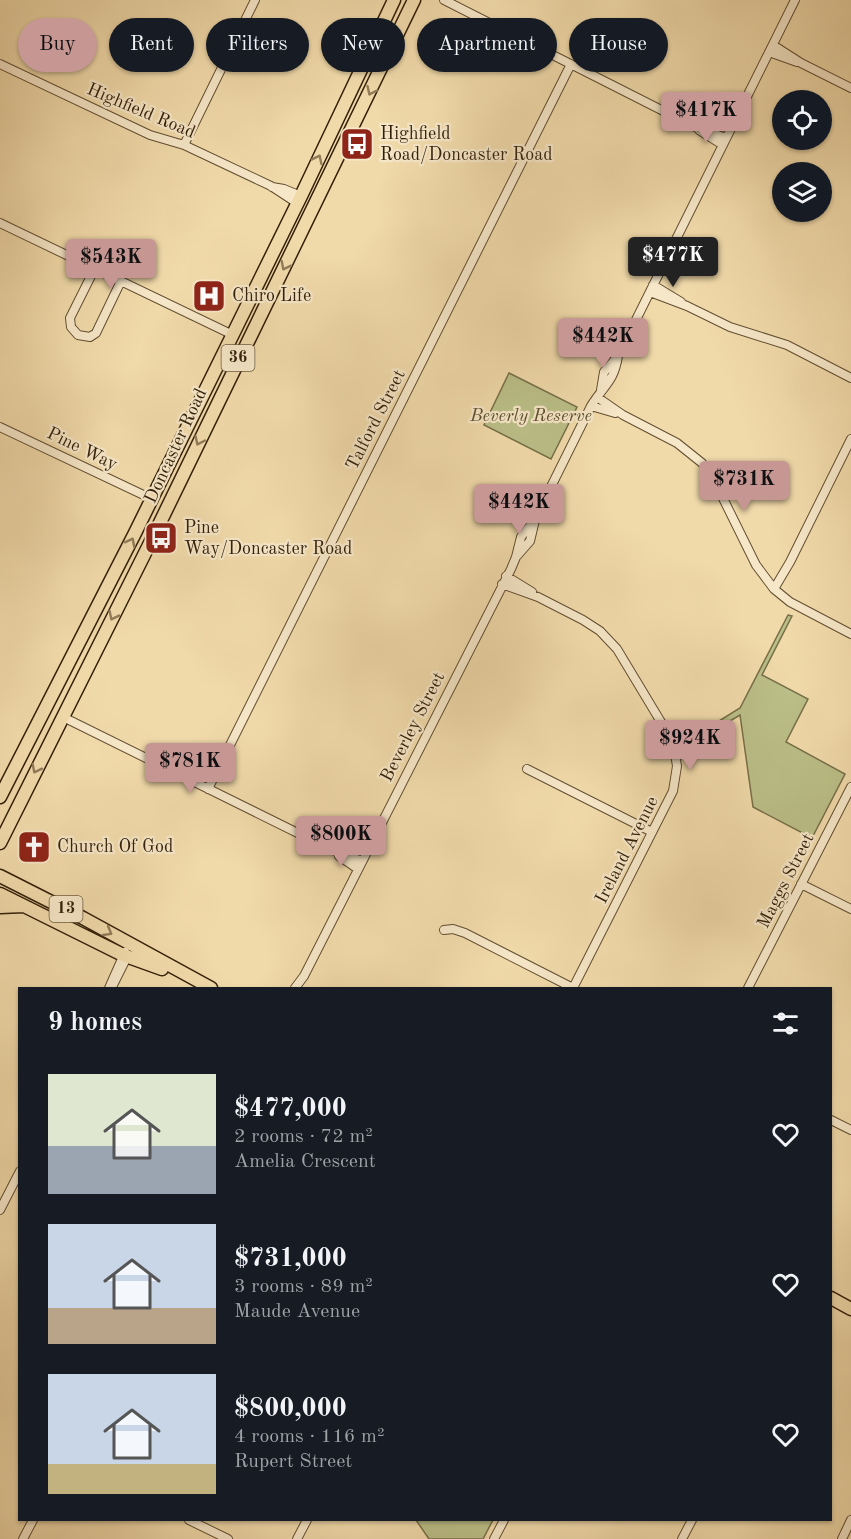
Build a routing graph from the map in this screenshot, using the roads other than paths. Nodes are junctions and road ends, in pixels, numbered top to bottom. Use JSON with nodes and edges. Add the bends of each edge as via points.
{"nodes":[{"id":1,"x":255,"y":0,"type":"edge"},
{"id":2,"x":394,"y":0,"type":"edge"},
{"id":3,"x":414,"y":0,"type":"edge"},
{"id":4,"x":444,"y":0,"type":"edge"},
{"id":5,"x":795,"y":0,"type":"edge"},
{"id":6,"x":771,"y":48,"type":"junction"},
{"id":7,"x":569,"y":63,"type":"edge"},
{"id":8,"x":0,"y":64,"type":"edge"},
{"id":9,"x":569,"y":68,"type":"edge"},
{"id":10,"x":587,"y":72,"type":"edge"},
{"id":11,"x":851,"y":88,"type":"edge"},
{"id":12,"x":725,"y":142,"type":"junction"},
{"id":13,"x":184,"y":145,"type":"junction"},
{"id":14,"x":299,"y":200,"type":"junction"},
{"id":15,"x":315,"y":207,"type":"junction"},
{"id":16,"x":0,"y":223,"type":"edge"},
{"id":17,"x":95,"y":268,"type":"junction"},
{"id":18,"x":121,"y":281,"type":"junction"},
{"id":19,"x":651,"y":288,"type":"junction"},
{"id":20,"x":233,"y":335,"type":"junction"},
{"id":21,"x":851,"y":378,"type":"edge"},
{"id":22,"x":599,"y":393,"type":"junction"},
{"id":23,"x":591,"y":406,"type":"junction"},
{"id":24,"x":622,"y":415,"type":"junction"},
{"id":25,"x":0,"y":426,"type":"edge"},
{"id":26,"x":851,"y":439,"type":"edge"},
{"id":27,"x":152,"y":500,"type":"junction"},
{"id":28,"x":504,"y":580,"type":"junction"},
{"id":29,"x":774,"y":589,"type":"junction"},
{"id":30,"x":851,"y":634,"type":"edge"},
{"id":31,"x":63,"y":717,"type":"junction"},
{"id":32,"x":526,"y":769,"type":"dead end"},
{"id":33,"x":851,"y":786,"type":"edge"},
{"id":34,"x":208,"y":789,"type":"junction"},
{"id":35,"x":0,"y":797,"type":"edge"},
{"id":36,"x":652,"y":832,"type":"junction"},
{"id":37,"x":0,"y":843,"type":"edge"},
{"id":38,"x":328,"y":848,"type":"junction"},
{"id":39,"x":362,"y":861,"type":"junction"},
{"id":40,"x":358,"y":869,"type":"junction"},
{"id":41,"x":0,"y":876,"type":"edge"},
{"id":42,"x":801,"y":884,"type":"junction"},
{"id":43,"x":0,"y":894,"type":"edge"},
{"id":44,"x":24,"y":906,"type":"junction"},
{"id":45,"x":0,"y":907,"type":"edge"},
{"id":46,"x":851,"y":909,"type":"edge"},
{"id":47,"x":444,"y":930,"type":"dead end"},
{"id":48,"x":127,"y":952,"type":"junction"},
{"id":49,"x":304,"y":976,"type":"junction"},
{"id":50,"x":110,"y":987,"type":"edge"},
{"id":51,"x":209,"y":987,"type":"edge"},
{"id":52,"x":296,"y":987,"type":"edge"},
{"id":53,"x":300,"y":987,"type":"edge"},
{"id":54,"x":571,"y":987,"type":"edge"},
{"id":55,"x":574,"y":987,"type":"edge"},
{"id":56,"x":749,"y":987,"type":"edge"},
{"id":57,"x":832,"y":1120,"type":"edge"},
{"id":58,"x":851,"y":1130,"type":"edge"},
{"id":59,"x":18,"y":1175,"type":"edge"},
{"id":60,"x":0,"y":1210,"type":"edge"},
{"id":61,"x":832,"y":1298,"type":"edge"},
{"id":62,"x":851,"y":1308,"type":"edge"},
{"id":63,"x":851,"y":1520,"type":"edge"},
{"id":64,"x":32,"y":1521,"type":"edge"},
{"id":65,"x":191,"y":1521,"type":"edge"},
{"id":66,"x":306,"y":1521,"type":"edge"},
{"id":67,"x":503,"y":1521,"type":"edge"},
{"id":68,"x":691,"y":1521,"type":"edge"},
{"id":69,"x":23,"y":1539,"type":"edge"},
{"id":70,"x":228,"y":1539,"type":"edge"},
{"id":71,"x":297,"y":1539,"type":"edge"},
{"id":72,"x":494,"y":1539,"type":"edge"},
{"id":73,"x":682,"y":1539,"type":"edge"},
{"id":74,"x":842,"y":1539,"type":"edge"}],
"edges":[{"from":1,"to":13,"type":"street"},
{"from":14,"to":2,"type":"main road","name":"Doncaster Road","number":"36","one_way":true},
{"from":3,"to":15,"type":"main road","name":"Doncaster Road","number":"36","one_way":true},
{"from":4,"to":7,"type":"street"},
{"from":5,"to":6,"type":"street","name":"Beverley Street"},
{"from":6,"to":11,"type":"street"},
{"from":6,"to":12,"type":"street","name":"Beverley Street"},
{"from":8,"to":13,"type":"street","name":"Highfield Road","via":[[150,135]]},
{"from":9,"to":34,"type":"street","name":"Talford Street"},
{"from":10,"to":12,"type":"street"},
{"from":12,"to":19,"type":"street","name":"Beverley Street"},
{"from":13,"to":14,"type":"street","name":"Highfield Road","via":[[284,189]]},
{"from":14,"to":15,"type":"main road"},
{"from":14,"to":20,"type":"main road","name":"Doncaster Road","number":"36"},
{"from":15,"to":31,"type":"main road","name":"Doncaster Road","number":"36","one_way":true},
{"from":16,"to":17,"type":"street"},
{"from":17,"to":18,"type":"street"},
{"from":17,"to":18,"type":"street","via":[[70,318],[78,335],[90,337],[96,333]]},
{"from":18,"to":20,"type":"street"},
{"from":19,"to":21,"type":"street","via":[[730,327],[787,345]]},
{"from":19,"to":22,"type":"street","name":"Beverley Street","via":[[618,356],[614,376]]},
{"from":20,"to":27,"type":"main road","name":"Doncaster Road","number":"36"},
{"from":22,"to":23,"type":"street","name":"Beverley Street"},
{"from":22,"to":24,"type":"street"},
{"from":23,"to":24,"type":"street"},
{"from":23,"to":28,"type":"street","name":"Beverley Street","via":[[535,519],[530,542],[516,557]]},
{"from":24,"to":29,"type":"street","via":[[676,443],[702,463],[756,565]]},
{"from":25,"to":27,"type":"street","name":"Pine Way"},
{"from":26,"to":29,"type":"street"},
{"from":35,"to":27,"type":"main road","name":"Doncaster Road","number":"36","one_way":true},
{"from":28,"to":36,"type":"street","name":"Ireland Avenue","via":[[583,620],[610,641],[669,734],[677,759],[676,782]]},
{"from":28,"to":39,"type":"street","name":"Beverley Street"},
{"from":29,"to":30,"type":"street","via":[[790,602]]},
{"from":31,"to":34,"type":"street"},
{"from":31,"to":37,"type":"main road","name":"Doncaster Road","number":"36","one_way":true},
{"from":32,"to":36,"type":"street"},
{"from":33,"to":42,"type":"street","name":"Maggs Street"},
{"from":34,"to":38,"type":"street"},
{"from":36,"to":55,"type":"street","name":"Ireland Avenue"},
{"from":38,"to":39,"type":"street"},
{"from":38,"to":40,"type":"street"},
{"from":39,"to":40,"type":"street","name":"Beverley Street"},
{"from":40,"to":49,"type":"street","name":"Beverley Street"},
{"from":41,"to":48,"type":"main road","number":"13","one_way":true,"via":[[83,918]]},
{"from":42,"to":46,"type":"street"},
{"from":42,"to":56,"type":"street","name":"Maggs Street"},
{"from":43,"to":44,"type":"main road","number":"13"},
{"from":44,"to":45,"type":"main road"},
{"from":44,"to":48,"type":"main road","number":"13"},
{"from":47,"to":54,"type":"street","via":[[465,933]]},
{"from":48,"to":50,"type":"street"},
{"from":48,"to":51,"type":"main road","number":"13"},
{"from":49,"to":52,"type":"street","name":"Beverley Street"},
{"from":49,"to":53,"type":"street","name":"Beverley Street"},
{"from":57,"to":58,"type":"street"},
{"from":59,"to":60,"type":"street"},
{"from":61,"to":62,"type":"main road"},
{"from":63,"to":74,"type":"street"},
{"from":64,"to":69,"type":"street"},
{"from":65,"to":70,"type":"street"},
{"from":66,"to":71,"type":"street"},
{"from":67,"to":72,"type":"street"},
{"from":68,"to":73,"type":"street"}]}
